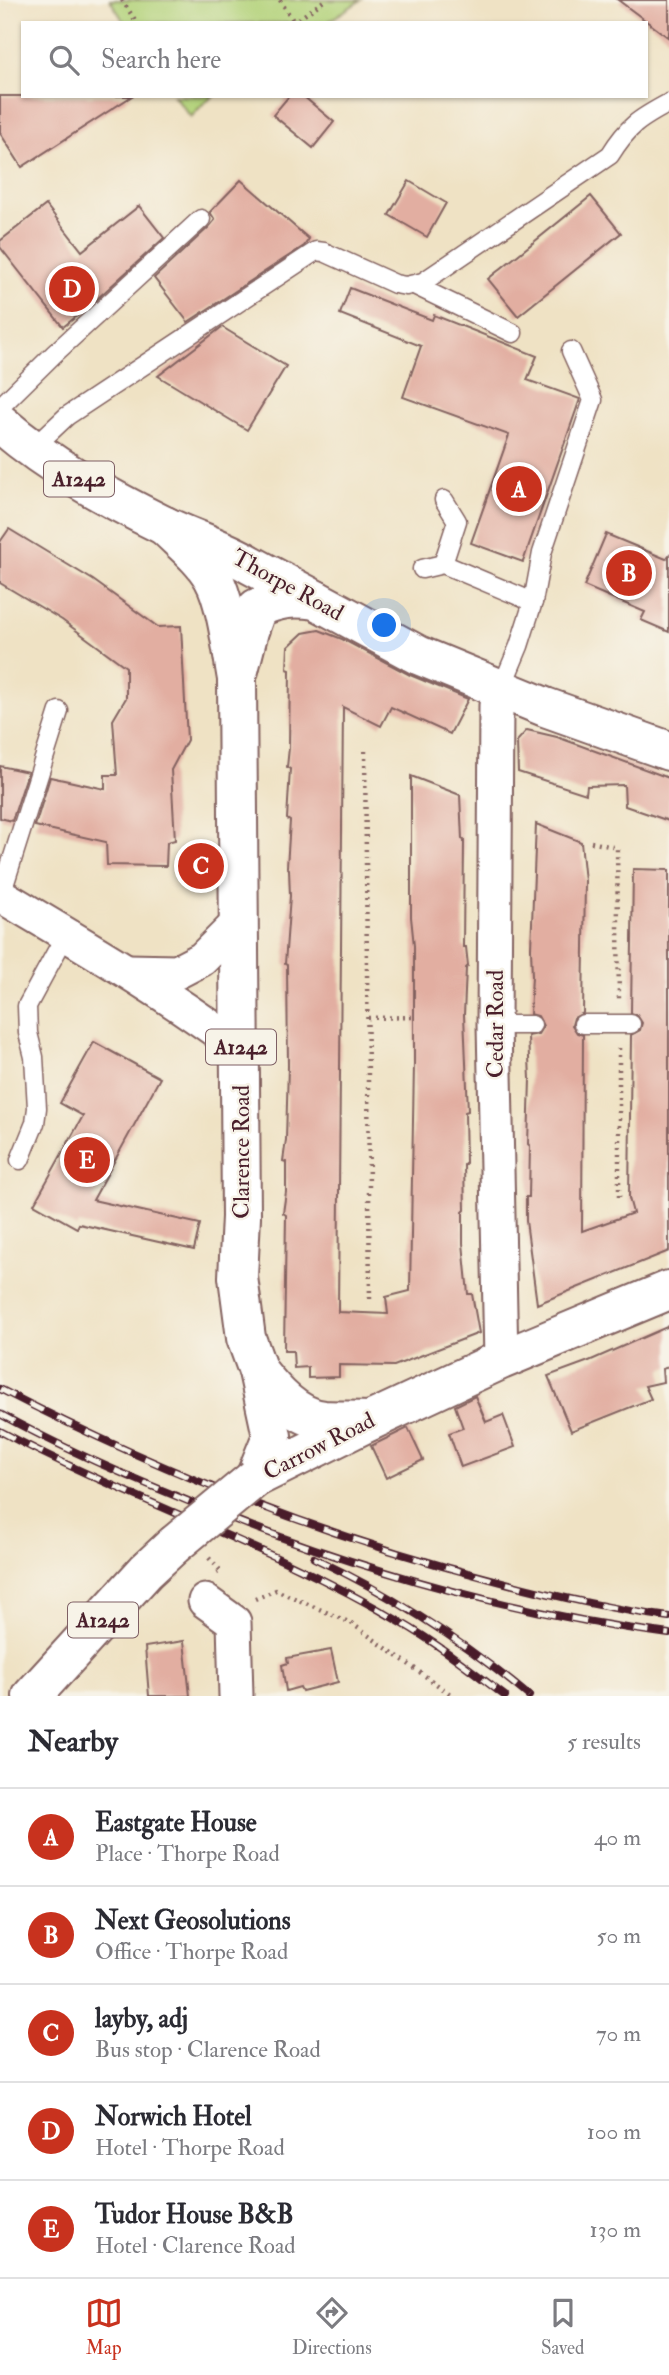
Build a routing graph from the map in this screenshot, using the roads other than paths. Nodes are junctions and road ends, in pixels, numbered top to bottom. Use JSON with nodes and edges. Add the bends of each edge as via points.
{"nodes":[{"id":1,"x":669,"y":103,"type":"edge"},
{"id":2,"x":201,"y":219,"type":"dead end"},
{"id":3,"x":414,"y":285,"type":"junction"},
{"id":4,"x":513,"y":333,"type":"dead end"},
{"id":5,"x":571,"y":351,"type":"dead end"},
{"id":6,"x":0,"y":407,"type":"edge"},
{"id":7,"x":0,"y":423,"type":"edge"},
{"id":8,"x":33,"y":448,"type":"junction"},
{"id":9,"x":444,"y":500,"type":"dead end"},
{"id":10,"x":165,"y":526,"type":"junction"},
{"id":11,"x":443,"y":564,"type":"junction"},
{"id":12,"x":422,"y":569,"type":"dead end"},
{"id":13,"x":318,"y":600,"type":"junction"},
{"id":14,"x":533,"y":602,"type":"junction"},
{"id":15,"x":237,"y":678,"type":"junction"},
{"id":16,"x":501,"y":689,"type":"junction"},
{"id":17,"x":59,"y":711,"type":"dead end"},
{"id":18,"x":669,"y":751,"type":"edge"},
{"id":19,"x":0,"y":895,"type":"edge"},
{"id":20,"x":238,"y":923,"type":"junction"},
{"id":21,"x":66,"y":934,"type":"junction"},
{"id":22,"x":128,"y":971,"type":"junction"},
{"id":23,"x":583,"y":1024,"type":"dead end"},
{"id":24,"x":631,"y":1024,"type":"dead end"},
{"id":25,"x":494,"y":1025,"type":"junction"},
{"id":26,"x":533,"y":1025,"type":"dead end"},
{"id":27,"x":241,"y":1049,"type":"junction"},
{"id":28,"x":20,"y":1160,"type":"dead end"},
{"id":29,"x":669,"y":1290,"type":"edge"},
{"id":30,"x":501,"y":1360,"type":"junction"},
{"id":31,"x":258,"y":1371,"type":"junction"},
{"id":32,"x":370,"y":1420,"type":"junction"},
{"id":33,"x":255,"y":1478,"type":"junction"},
{"id":34,"x":205,"y":1601,"type":"dead end"},
{"id":35,"x":32,"y":1696,"type":"edge"},
{"id":36,"x":236,"y":1696,"type":"edge"}],
"edges":[{"from":1,"to":3,"type":"lane","via":[[624,133],[610,155]]},
{"from":2,"to":6,"type":"lane"},
{"from":3,"to":4,"type":"lane"},
{"from":3,"to":8,"type":"lane","via":[[395,284],[316,251],[66,416]]},
{"from":5,"to":14,"type":"lane","via":[[593,400],[542,552]]},
{"from":7,"to":8,"type":"main road","name":"Thorpe Road","number":"A1242"},
{"from":8,"to":10,"type":"main road","name":"Thorpe Road","number":"A1242"},
{"from":9,"to":11,"type":"lane","via":[[457,521]]},
{"from":10,"to":13,"type":"main road","name":"Thorpe Road","number":"A1242","via":[[232,553]]},
{"from":10,"to":15,"type":"main road","name":"Clarence Road","number":"A1242","via":[[213,578]]},
{"from":11,"to":12,"type":"lane"},
{"from":11,"to":14,"type":"lane"},
{"from":13,"to":15,"type":"main road","name":"Clarence Road","number":"A1242","via":[[292,597],[257,608]]},
{"from":13,"to":16,"type":"main road","name":"Thorpe Road","number":"A1242","via":[[418,655]]},
{"from":14,"to":16,"type":"lane"},
{"from":15,"to":20,"type":"main road","name":"Clarence Road","number":"A1242"},
{"from":16,"to":18,"type":"main road","name":"Thorpe Road","number":"A1242"},
{"from":16,"to":25,"type":"street","name":"Cedar Road","via":[[496,705]]},
{"from":17,"to":19,"type":"lane"},
{"from":19,"to":21,"type":"street"},
{"from":20,"to":22,"type":"street","via":[[202,959],[177,972]]},
{"from":20,"to":27,"type":"main road","name":"Clarence Road","number":"A1242"},
{"from":21,"to":22,"type":"street"},
{"from":21,"to":28,"type":"lane","via":[[27,1006],[37,1108]]},
{"from":22,"to":27,"type":"street"},
{"from":23,"to":24,"type":"lane"},
{"from":25,"to":26,"type":"lane"},
{"from":25,"to":30,"type":"street","name":"Cedar Road"},
{"from":27,"to":31,"type":"main road","name":"Clarence Road","number":"A1242","via":[[238,1277],[246,1338]]},
{"from":29,"to":30,"type":"main road","name":"Carrow Road","number":"A1242"},
{"from":30,"to":32,"type":"main road","name":"Carrow Road","number":"A1242"},
{"from":31,"to":32,"type":"main road","name":"Clarence Road","number":"A1242","via":[[296,1409],[321,1420]]},
{"from":31,"to":33,"type":"main road","name":"Clarence Road","number":"A1242","via":[[272,1436]]},
{"from":32,"to":33,"type":"main road","name":"Carrow Road","number":"A1242"},
{"from":33,"to":35,"type":"main road","name":"Carrow Road","number":"A1242","bridge":true,"via":[[146,1571]]},
{"from":34,"to":36,"type":"street","via":[[243,1612]]}]}
